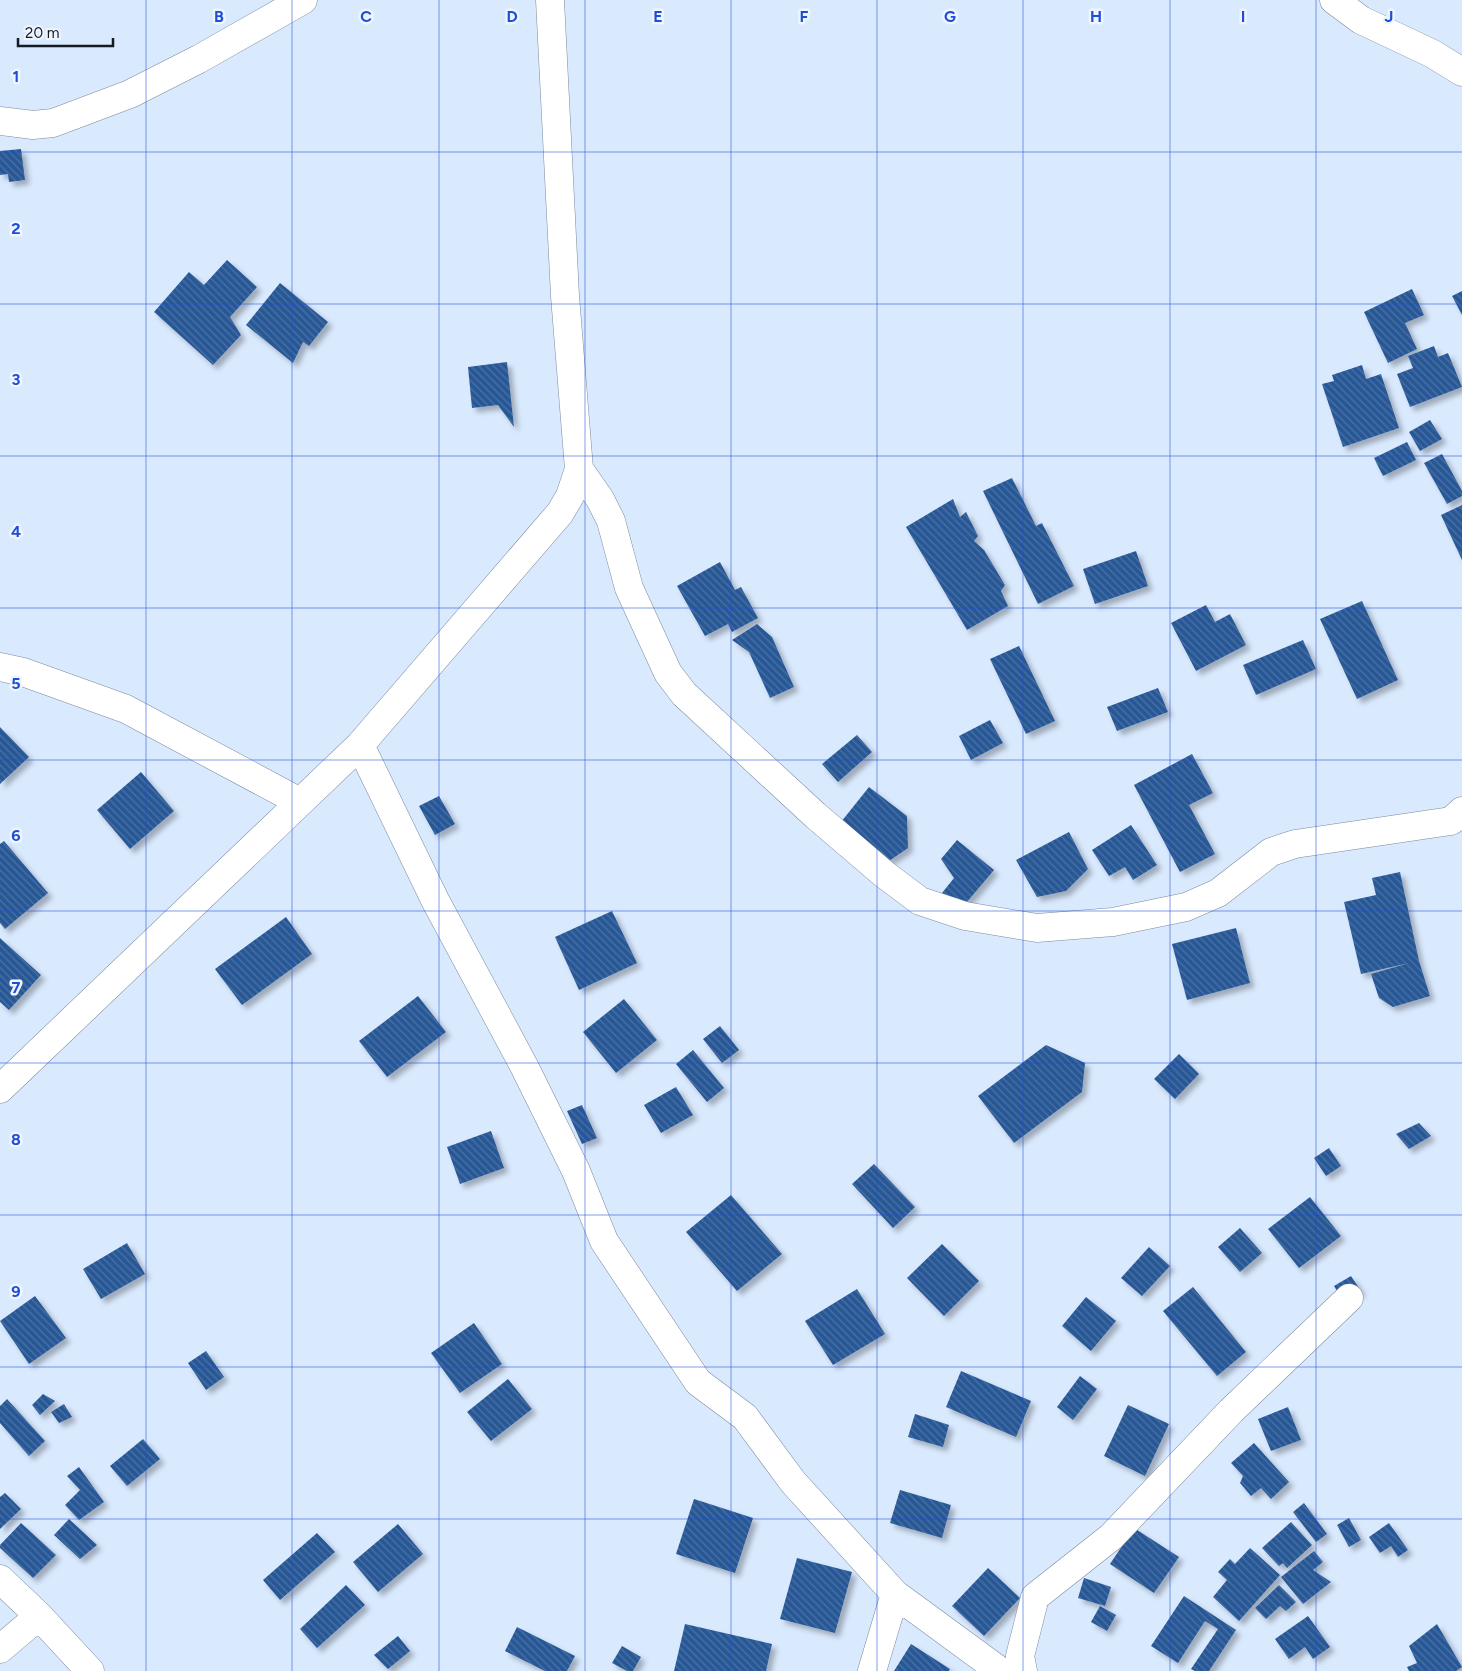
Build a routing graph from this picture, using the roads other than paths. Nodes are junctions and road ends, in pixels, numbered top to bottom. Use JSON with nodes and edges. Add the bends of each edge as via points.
{"nodes":[{"id":1,"x":303,"y":0,"type":"edge"},
{"id":2,"x":550,"y":0,"type":"edge"},
{"id":3,"x":1334,"y":0,"type":"edge"},
{"id":4,"x":1462,"y":72,"type":"edge"},
{"id":5,"x":0,"y":121,"type":"edge"},
{"id":6,"x":579,"y":469,"type":"junction"},
{"id":7,"x":0,"y":667,"type":"edge"},
{"id":8,"x":360,"y":745,"type":"junction"},
{"id":9,"x":300,"y":802,"type":"junction"},
{"id":10,"x":1462,"y":811,"type":"edge"},
{"id":11,"x":0,"y":1089,"type":"edge"},
{"id":12,"x":1349,"y":1298,"type":"dead end"},
{"id":13,"x":0,"y":1579,"type":"edge"},
{"id":14,"x":895,"y":1594,"type":"junction"},
{"id":15,"x":39,"y":1616,"type":"junction"},
{"id":16,"x":0,"y":1649,"type":"edge"},
{"id":17,"x":90,"y":1671,"type":"edge"},
{"id":18,"x":872,"y":1671,"type":"edge"},
{"id":19,"x":1000,"y":1671,"type":"edge"},
{"id":20,"x":1023,"y":1671,"type":"edge"}],
"edges":[{"from":1,"to":5,"type":"street","via":[[130,94],[54,123],[33,125]]},
{"from":2,"to":6,"type":"street","via":[[565,287]]},
{"from":3,"to":4,"type":"street","via":[[1361,20],[1433,54]]},
{"from":6,"to":8,"type":"street","via":[[560,513]]},
{"from":6,"to":10,"type":"street","via":[[611,521],[629,588],[668,673],[684,694],[815,815],[920,901],[964,916],[1037,928],[1113,922],[1186,907],[1218,893],[1270,852],[1295,844],[1451,821]]},
{"from":7,"to":9,"type":"street","via":[[23,672],[126,709]]},
{"from":8,"to":9,"type":"street"},
{"from":8,"to":14,"type":"street","via":[[435,900],[576,1171],[615,1260],[698,1382],[745,1417],[794,1482]]},
{"from":9,"to":11,"type":"street"},
{"from":12,"to":20,"type":"street","via":[[1231,1411],[1111,1537],[1035,1598],[1020,1656]]},
{"from":13,"to":15,"type":"street"},
{"from":14,"to":18,"type":"street"},
{"from":14,"to":19,"type":"street"},
{"from":15,"to":16,"type":"street"},
{"from":15,"to":17,"type":"street"}]}
